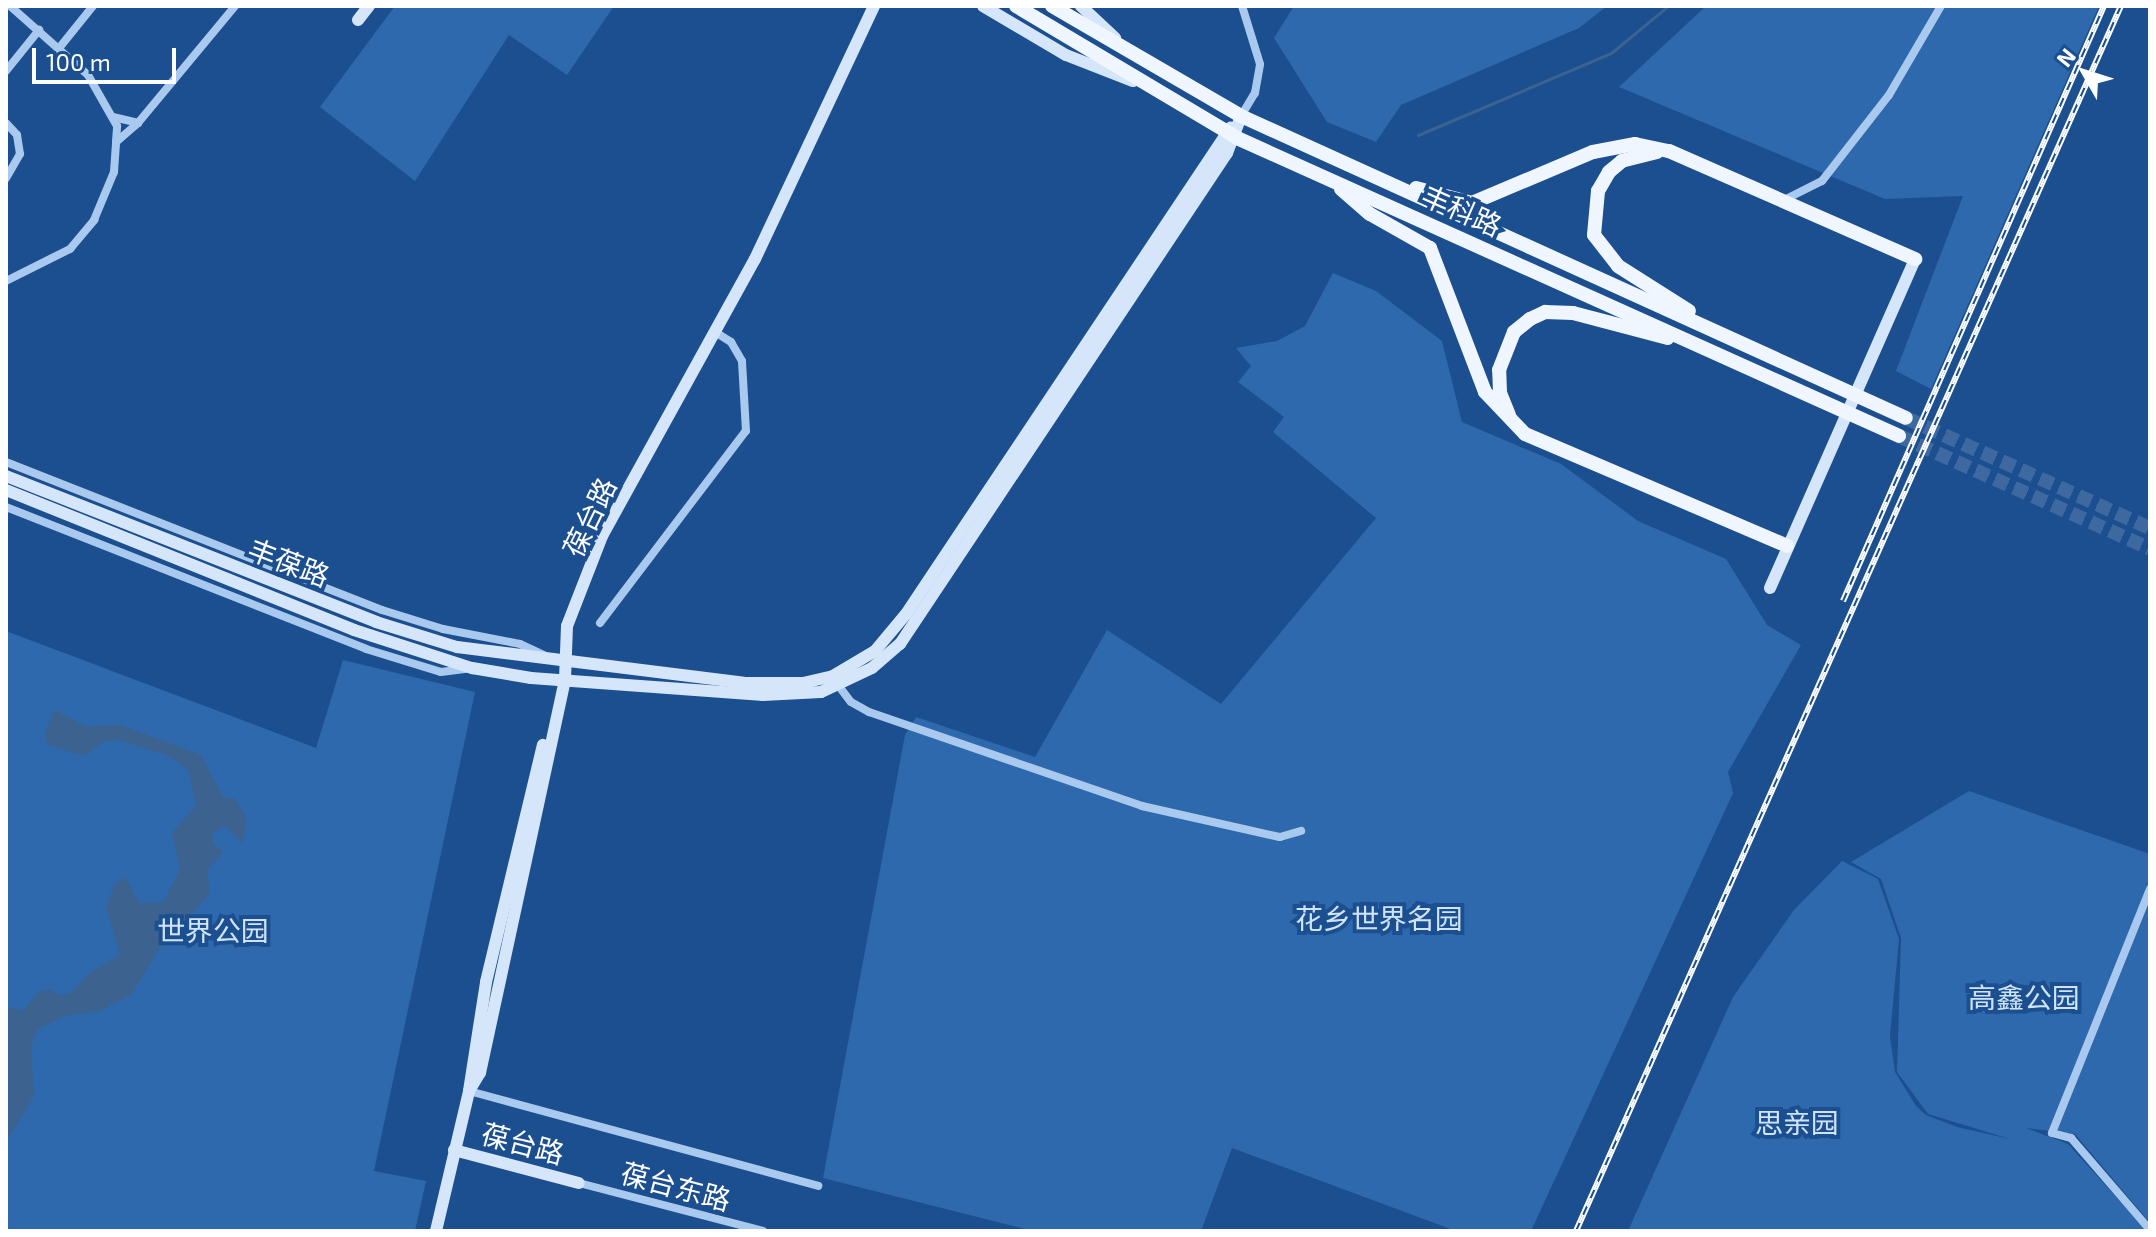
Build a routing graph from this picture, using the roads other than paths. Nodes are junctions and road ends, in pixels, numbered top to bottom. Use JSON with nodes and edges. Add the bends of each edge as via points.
{"nodes":[{"id":1,"x":10,"y":6,"type":"edge"},
{"id":2,"x":93,"y":6,"type":"edge"},
{"id":3,"x":235,"y":6,"type":"edge"},
{"id":4,"x":369,"y":6,"type":"edge"},
{"id":5,"x":874,"y":6,"type":"edge"},
{"id":6,"x":983,"y":6,"type":"edge"},
{"id":7,"x":1016,"y":6,"type":"edge"},
{"id":8,"x":1052,"y":6,"type":"edge"},
{"id":9,"x":1081,"y":6,"type":"edge"},
{"id":10,"x":1242,"y":6,"type":"edge"},
{"id":11,"x":1941,"y":6,"type":"edge"},
{"id":12,"x":358,"y":20,"type":"dead end"},
{"id":13,"x":39,"y":30,"type":"junction"},
{"id":14,"x":60,"y":47,"type":"junction"},
{"id":15,"x":1129,"y":52,"type":"junction"},
{"id":16,"x":6,"y":71,"type":"edge"},
{"id":17,"x":1153,"y":89,"type":"junction"},
{"id":18,"x":1241,"y":116,"type":"junction"},
{"id":19,"x":113,"y":117,"type":"junction"},
{"id":20,"x":6,"y":123,"type":"edge"},
{"id":21,"x":138,"y":123,"type":"junction"},
{"id":22,"x":1231,"y":135,"type":"junction"},
{"id":23,"x":116,"y":142,"type":"junction"},
{"id":24,"x":1669,"y":151,"type":"junction"},
{"id":25,"x":6,"y":178,"type":"edge"},
{"id":26,"x":1329,"y":178,"type":"junction"},
{"id":27,"x":1379,"y":179,"type":"junction"},
{"id":28,"x":1784,"y":200,"type":"junction"},
{"id":29,"x":1915,"y":259,"type":"joint"},
{"id":30,"x":6,"y":281,"type":"edge"},
{"id":31,"x":715,"y":332,"type":"junction"},
{"id":32,"x":1719,"y":332,"type":"junction"},
{"id":33,"x":1708,"y":348,"type":"junction"},
{"id":34,"x":1906,"y":418,"type":"tunnel mouth"},
{"id":35,"x":1525,"y":434,"type":"junction"},
{"id":36,"x":1899,"y":436,"type":"tunnel mouth"},
{"id":37,"x":6,"y":462,"type":"edge"},
{"id":38,"x":6,"y":476,"type":"edge"},
{"id":39,"x":6,"y":490,"type":"edge"},
{"id":40,"x":6,"y":507,"type":"edge"},
{"id":41,"x":1787,"y":546,"type":"junction"},
{"id":42,"x":1770,"y":588,"type":"dead end"},
{"id":43,"x":600,"y":623,"type":"dead end"},
{"id":44,"x":563,"y":664,"type":"junction"},
{"id":45,"x":472,"y":668,"type":"junction"},
{"id":46,"x":561,"y":680,"type":"junction"},
{"id":47,"x":835,"y":682,"type":"junction"},
{"id":48,"x":1301,"y":831,"type":"dead end"},
{"id":49,"x":2150,"y":889,"type":"edge"},
{"id":50,"x":469,"y":1091,"type":"junction"},
{"id":51,"x":454,"y":1150,"type":"junction"},
{"id":52,"x":579,"y":1183,"type":"joint"},
{"id":53,"x":818,"y":1186,"type":"dead end"},
{"id":54,"x":2150,"y":1230,"type":"edge"},
{"id":55,"x":436,"y":1231,"type":"edge"},
{"id":56,"x":763,"y":1231,"type":"edge"}],
"edges":[{"from":1,"to":13,"type":"street"},
{"from":2,"to":14,"type":"street"},
{"from":3,"to":21,"type":"street"},
{"from":4,"to":12,"type":"main road"},
{"from":5,"to":31,"type":"main road","name":"葆台路","via":[[840,85]]},
{"from":6,"to":17,"type":"main road","via":[[1066,55]]},
{"from":7,"to":17,"type":"main road","name":"丰科路"},
{"from":8,"to":15,"type":"main road","name":"丰科路"},
{"from":9,"to":15,"type":"main road"},
{"from":10,"to":18,"type":"street","via":[[1260,64],[1255,93]]},
{"from":11,"to":28,"type":"street","via":[[1889,95],[1822,181]]},
{"from":13,"to":14,"type":"street"},
{"from":13,"to":16,"type":"street"},
{"from":14,"to":19,"type":"street","via":[[88,75]]},
{"from":15,"to":18,"type":"main road","name":"丰科路"},
{"from":17,"to":22,"type":"main road","name":"丰科路"},
{"from":18,"to":22,"type":"main road"},
{"from":18,"to":27,"type":"main road","name":"丰科路"},
{"from":19,"to":21,"type":"street"},
{"from":19,"to":23,"type":"street"},
{"from":20,"to":25,"type":"street","via":[[17,135],[20,154]]},
{"from":21,"to":23,"type":"street"},
{"from":22,"to":26,"type":"main road","name":"丰科路"},
{"from":22,"to":47,"type":"main road","via":[[900,644],[872,668]]},
{"from":23,"to":30,"type":"street","via":[[114,172],[94,220],[70,249]]},
{"from":24,"to":27,"type":"main road","via":[[1635,144],[1610,146],[1472,203]]},
{"from":24,"to":28,"type":"main road"},
{"from":24,"to":32,"type":"main road","via":[[1642,153],[1609,172],[1598,191],[1594,235],[1618,266]]},
{"from":26,"to":33,"type":"main road","name":"丰科路"},
{"from":26,"to":35,"type":"main road","via":[[1370,214],[1430,248],[1444,273],[1485,392]]},
{"from":27,"to":32,"type":"main road","name":"丰科路"},
{"from":28,"to":29,"type":"main road"},
{"from":29,"to":41,"type":"main road"},
{"from":31,"to":43,"type":"street","via":[[731,342],[742,361],[746,431]]},
{"from":31,"to":44,"type":"main road","name":"葆台路","via":[[602,536],[567,626]]},
{"from":32,"to":34,"type":"main road","name":"丰科路"},
{"from":33,"to":35,"type":"main road","via":[[1573,313],[1545,312],[1530,319],[1514,332],[1499,370],[1508,413]]},
{"from":33,"to":36,"type":"main road","name":"丰科路"},
{"from":35,"to":41,"type":"main road"},
{"from":37,"to":44,"type":"street","via":[[382,610],[520,644]]},
{"from":38,"to":44,"type":"main road","name":"丰葆路","via":[[402,631],[457,647]]},
{"from":39,"to":45,"type":"main road","name":"丰葆路","via":[[354,630]]},
{"from":40,"to":45,"type":"street","via":[[366,649],[441,672]]},
{"from":41,"to":42,"type":"main road"},
{"from":44,"to":46,"type":"main road","name":"葆台路"},
{"from":44,"to":47,"type":"main road","name":"丰葆路","via":[[744,683]]},
{"from":45,"to":46,"type":"main road","name":"丰葆路"},
{"from":46,"to":47,"type":"main road","name":"丰葆路","via":[[763,695],[806,695]]},
{"from":46,"to":50,"type":"main road","name":"葆台路","via":[[480,1073]]},
{"from":47,"to":48,"type":"street","via":[[869,712],[1142,806],[1280,837]]},
{"from":49,"to":54,"type":"street","via":[[2052,1133],[2071,1138]]},
{"from":50,"to":51,"type":"main road","name":"葆台路"},
{"from":50,"to":53,"type":"street"},
{"from":51,"to":52,"type":"main road","name":"葆台路"},
{"from":51,"to":55,"type":"main road","name":"葆台路"},
{"from":52,"to":56,"type":"street","name":"葆台东路"}]}
